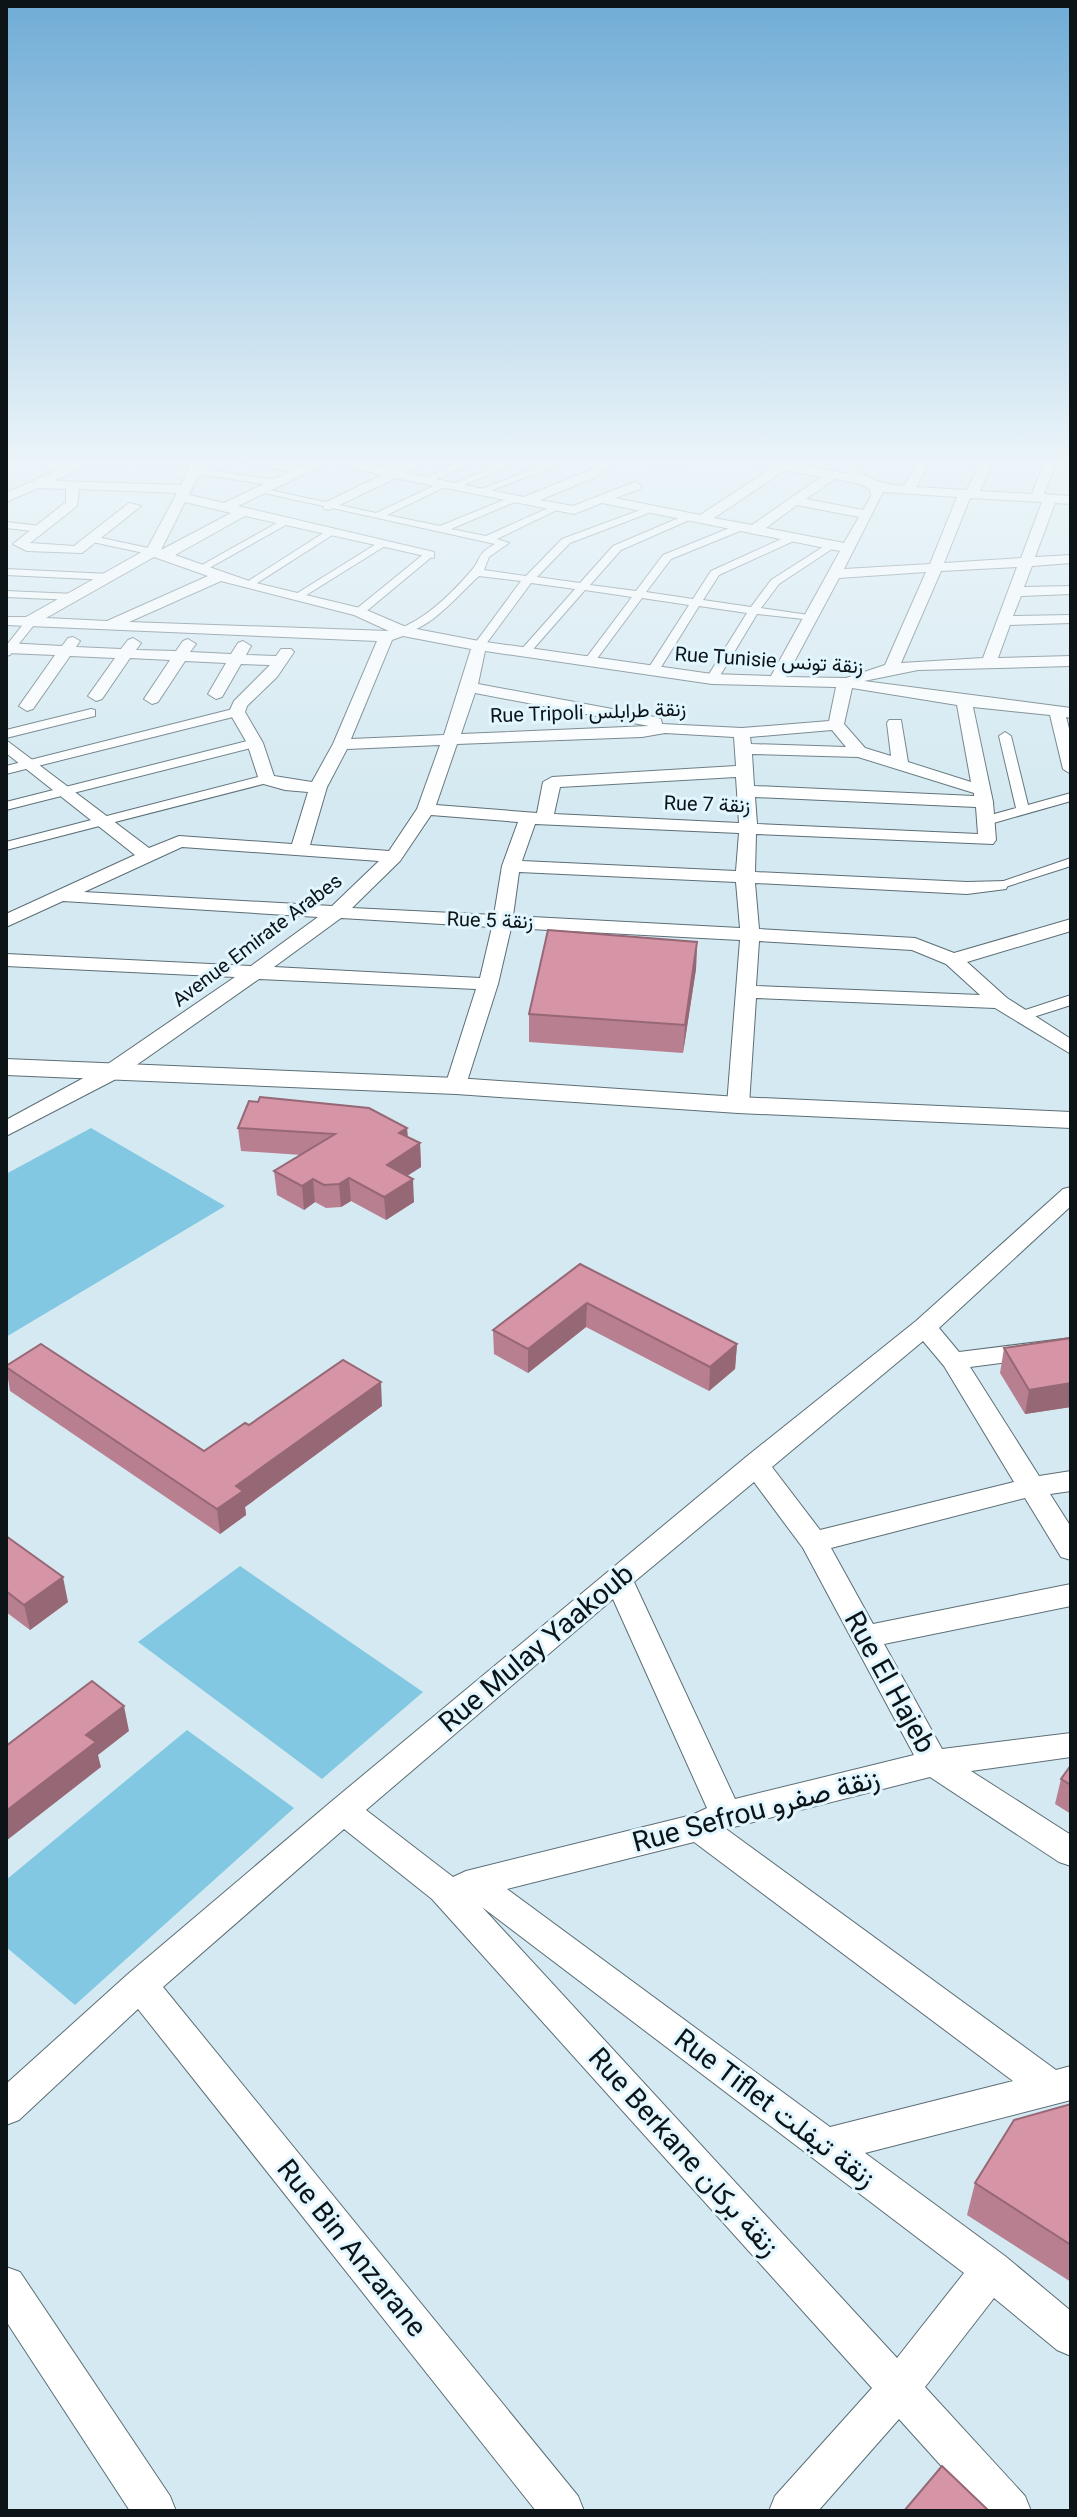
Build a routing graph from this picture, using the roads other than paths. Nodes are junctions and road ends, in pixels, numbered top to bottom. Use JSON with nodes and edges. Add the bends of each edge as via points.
{"nodes":[{"id":1,"x":78,"y":575,"type":"edge"},
{"id":2,"x":113,"y":575,"type":"edge"},
{"id":3,"x":262,"y":575,"type":"edge"},
{"id":4,"x":331,"y":575,"type":"edge"},
{"id":5,"x":404,"y":575,"type":"edge"},
{"id":6,"x":472,"y":575,"type":"edge"},
{"id":7,"x":498,"y":575,"type":"edge"},
{"id":8,"x":533,"y":575,"type":"edge"},
{"id":9,"x":595,"y":575,"type":"edge"},
{"id":10,"x":654,"y":575,"type":"edge"},
{"id":11,"x":714,"y":575,"type":"edge"},
{"id":12,"x":785,"y":575,"type":"edge"},
{"id":13,"x":832,"y":575,"type":"edge"},
{"id":14,"x":931,"y":575,"type":"edge"},
{"id":15,"x":1021,"y":575,"type":"edge"},
{"id":16,"x":220,"y":576,"type":"joint"},
{"id":17,"x":110,"y":577,"type":"junction"},
{"id":18,"x":528,"y":580,"type":"junction"},
{"id":19,"x":247,"y":585,"type":"junction"},
{"id":20,"x":583,"y":589,"type":"junction"},
{"id":21,"x":1071,"y":590,"type":"edge"},
{"id":22,"x":1016,"y":592,"type":"junction"},
{"id":23,"x":6,"y":594,"type":"edge"},
{"id":24,"x":638,"y":595,"type":"junction"},
{"id":25,"x":74,"y":597,"type":"junction"},
{"id":26,"x":296,"y":597,"type":"junction"},
{"id":27,"x":697,"y":603,"type":"junction"},
{"id":28,"x":753,"y":611,"type":"junction"},
{"id":29,"x":359,"y":612,"type":"junction"},
{"id":30,"x":809,"y":618,"type":"junction"},
{"id":31,"x":1071,"y":619,"type":"edge"},
{"id":32,"x":32,"y":620,"type":"junction"},
{"id":33,"x":6,"y":621,"type":"edge"},
{"id":34,"x":1002,"y":621,"type":"junction"},
{"id":35,"x":85,"y":623,"type":"junction"},
{"id":36,"x":112,"y":624,"type":"junction"},
{"id":37,"x":148,"y":626,"type":"junction"},
{"id":38,"x":198,"y":628,"type":"junction"},
{"id":39,"x":254,"y":631,"type":"junction"},
{"id":40,"x":402,"y":631,"type":"junction"},
{"id":41,"x":296,"y":633,"type":"junction"},
{"id":42,"x":386,"y":637,"type":"junction"},
{"id":43,"x":479,"y":646,"type":"junction"},
{"id":44,"x":7,"y":650,"type":"edge"},
{"id":45,"x":66,"y":651,"type":"junction"},
{"id":46,"x":125,"y":653,"type":"junction"},
{"id":47,"x":524,"y":653,"type":"junction"},
{"id":48,"x":181,"y":656,"type":"junction"},
{"id":49,"x":235,"y":658,"type":"junction"},
{"id":50,"x":281,"y":661,"type":"junction"},
{"id":51,"x":1071,"y":661,"type":"edge"},
{"id":52,"x":589,"y":662,"type":"junction"},
{"id":53,"x":988,"y":664,"type":"junction"},
{"id":54,"x":891,"y":669,"type":"junction"},
{"id":55,"x":652,"y":672,"type":"junction"},
{"id":56,"x":712,"y":679,"type":"junction"},
{"id":57,"x":775,"y":683,"type":"junction"},
{"id":58,"x":848,"y":683,"type":"junction"},
{"id":59,"x":469,"y":687,"type":"junction"},
{"id":60,"x":216,"y":694,"type":"dead end"},
{"id":61,"x":96,"y":696,"type":"dead end"},
{"id":62,"x":152,"y":699,"type":"dead end"},
{"id":63,"x":964,"y":701,"type":"junction"},
{"id":64,"x":27,"y":706,"type":"dead end"},
{"id":65,"x":237,"y":712,"type":"junction"},
{"id":66,"x":1064,"y":712,"type":"edge"},
{"id":67,"x":91,"y":713,"type":"dead end"},
{"id":68,"x":895,"y":723,"type":"dead end"},
{"id":69,"x":836,"y":725,"type":"junction"},
{"id":70,"x":665,"y":728,"type":"junction"},
{"id":71,"x":6,"y":734,"type":"edge"},
{"id":72,"x":1005,"y":736,"type":"dead end"},
{"id":73,"x":449,"y":740,"type":"junction"},
{"id":74,"x":744,"y":741,"type":"junction"},
{"id":75,"x":255,"y":743,"type":"junction"},
{"id":76,"x":341,"y":744,"type":"junction"},
{"id":77,"x":6,"y":745,"type":"edge"},
{"id":78,"x":859,"y":752,"type":"junction"},
{"id":79,"x":32,"y":764,"type":"junction"},
{"id":80,"x":900,"y":765,"type":"junction"},
{"id":81,"x":1071,"y":769,"type":"edge"},
{"id":82,"x":6,"y":770,"type":"edge"},
{"id":83,"x":745,"y":771,"type":"junction"},
{"id":84,"x":266,"y":779,"type":"junction"},
{"id":85,"x":318,"y":787,"type":"junction"},
{"id":86,"x":65,"y":790,"type":"junction"},
{"id":87,"x":746,"y":791,"type":"junction"},
{"id":88,"x":983,"y":796,"type":"junction"},
{"id":89,"x":1071,"y":797,"type":"edge"},
{"id":90,"x":6,"y":806,"type":"edge"},
{"id":91,"x":426,"y":809,"type":"junction"},
{"id":92,"x":1023,"y":810,"type":"junction"},
{"id":93,"x":536,"y":819,"type":"junction"},
{"id":94,"x":104,"y":820,"type":"junction"},
{"id":95,"x":985,"y":821,"type":"junction"},
{"id":96,"x":748,"y":827,"type":"junction"},
{"id":97,"x":6,"y":846,"type":"edge"},
{"id":98,"x":299,"y":851,"type":"junction"},
{"id":99,"x":148,"y":856,"type":"junction"},
{"id":100,"x":394,"y":857,"type":"junction"},
{"id":101,"x":1071,"y":862,"type":"edge"},
{"id":102,"x":511,"y":866,"type":"junction"},
{"id":103,"x":1055,"y":867,"type":"junction"},
{"id":104,"x":1071,"y":877,"type":"edge"},
{"id":105,"x":745,"y":878,"type":"junction"},
{"id":106,"x":999,"y":885,"type":"joint"},
{"id":107,"x":64,"y":896,"type":"junction"},
{"id":108,"x":335,"y":914,"type":"junction"},
{"id":109,"x":503,"y":920,"type":"junction"},
{"id":110,"x":6,"y":921,"type":"edge"},
{"id":111,"x":1071,"y":925,"type":"edge"},
{"id":112,"x":750,"y":934,"type":"junction"},
{"id":113,"x":6,"y":960,"type":"edge"},
{"id":114,"x":953,"y":960,"type":"junction"},
{"id":115,"x":254,"y":973,"type":"junction"},
{"id":116,"x":488,"y":984,"type":"junction"},
{"id":117,"x":746,"y":992,"type":"junction"},
{"id":118,"x":1071,"y":1000,"type":"edge"},
{"id":119,"x":1000,"y":1002,"type":"junction"},
{"id":120,"x":1021,"y":1016,"type":"junction"},
{"id":121,"x":1071,"y":1048,"type":"edge"},
{"id":122,"x":6,"y":1067,"type":"edge"},
{"id":123,"x":110,"y":1073,"type":"junction"},
{"id":124,"x":456,"y":1086,"type":"junction"},
{"id":125,"x":738,"y":1105,"type":"junction"},
{"id":126,"x":1071,"y":1120,"type":"edge"},
{"id":127,"x":6,"y":1129,"type":"edge"},
{"id":128,"x":1071,"y":1194,"type":"edge"},
{"id":129,"x":925,"y":1327,"type":"junction"},
{"id":130,"x":1071,"y":1346,"type":"edge"},
{"id":131,"x":953,"y":1361,"type":"junction"},
{"id":132,"x":756,"y":1464,"type":"junction"},
{"id":133,"x":1071,"y":1481,"type":"edge"},
{"id":134,"x":1031,"y":1487,"type":"junction"},
{"id":135,"x":814,"y":1542,"type":"junction"},
{"id":136,"x":1071,"y":1550,"type":"edge"},
{"id":137,"x":618,"y":1579,"type":"junction"},
{"id":138,"x":1071,"y":1595,"type":"edge"},
{"id":139,"x":865,"y":1637,"type":"junction"},
{"id":140,"x":1071,"y":1745,"type":"edge"},
{"id":141,"x":934,"y":1763,"type":"junction"},
{"id":142,"x":343,"y":1810,"type":"junction"},
{"id":143,"x":712,"y":1820,"type":"junction"},
{"id":144,"x":1071,"y":1852,"type":"edge"},
{"id":145,"x":460,"y":1886,"type":"junction"},
{"id":146,"x":140,"y":1985,"type":"junction"},
{"id":147,"x":1061,"y":2085,"type":"edge"},
{"id":148,"x":6,"y":2108,"type":"edge"},
{"id":149,"x":824,"y":2146,"type":"junction"},
{"id":150,"x":991,"y":2270,"type":"junction"},
{"id":151,"x":6,"y":2286,"type":"edge"},
{"id":152,"x":1071,"y":2336,"type":"edge"},
{"id":153,"x":899,"y":2388,"type":"junction"},
{"id":154,"x":155,"y":2511,"type":"edge"},
{"id":155,"x":563,"y":2511,"type":"edge"},
{"id":156,"x":790,"y":2511,"type":"edge"},
{"id":157,"x":1010,"y":2511,"type":"edge"}],
"edges":[{"from":1,"to":17,"type":"street"},
{"from":2,"to":17,"type":"street"},
{"from":3,"to":19,"type":"street"},
{"from":4,"to":26,"type":"street"},
{"from":5,"to":29,"type":"street"},
{"from":6,"to":40,"type":"street","via":[[418,626]]},
{"from":7,"to":18,"type":"street"},
{"from":8,"to":18,"type":"street"},
{"from":9,"to":20,"type":"street"},
{"from":10,"to":24,"type":"street"},
{"from":11,"to":27,"type":"street"},
{"from":12,"to":28,"type":"street"},
{"from":13,"to":30,"type":"street"},
{"from":14,"to":54,"type":"street"},
{"from":15,"to":22,"type":"street"},
{"from":16,"to":19,"type":"street","name":"Rue Tunisie زنقة تونس"},
{"from":16,"to":36,"type":"street"},
{"from":17,"to":25,"type":"street"},
{"from":18,"to":20,"type":"street"},
{"from":18,"to":43,"type":"street"},
{"from":19,"to":26,"type":"street","name":"Rue Tunisie زنقة تونس"},
{"from":20,"to":24,"type":"street"},
{"from":20,"to":47,"type":"street"},
{"from":21,"to":22,"type":"street"},
{"from":22,"to":34,"type":"street"},
{"from":23,"to":25,"type":"street"},
{"from":24,"to":27,"type":"street"},
{"from":24,"to":52,"type":"street"},
{"from":25,"to":32,"type":"street"},
{"from":26,"to":29,"type":"street","name":"Rue Tunisie زنقة تونس"},
{"from":27,"to":28,"type":"street"},
{"from":27,"to":55,"type":"street"},
{"from":28,"to":30,"type":"street"},
{"from":28,"to":56,"type":"street"},
{"from":29,"to":40,"type":"street","name":"Rue Tunisie زنقة تونس"},
{"from":30,"to":57,"type":"street"},
{"from":31,"to":34,"type":"street"},
{"from":32,"to":33,"type":"street"},
{"from":32,"to":35,"type":"street"},
{"from":32,"to":44,"type":"street"},
{"from":34,"to":53,"type":"street"},
{"from":35,"to":36,"type":"street"},
{"from":35,"to":45,"type":"street"},
{"from":36,"to":37,"type":"street"},
{"from":37,"to":38,"type":"street"},
{"from":37,"to":46,"type":"street"},
{"from":38,"to":39,"type":"street"},
{"from":38,"to":48,"type":"street"},
{"from":39,"to":41,"type":"street"},
{"from":39,"to":49,"type":"street"},
{"from":40,"to":42,"type":"street"},
{"from":40,"to":43,"type":"street","name":"Rue Tunisie زنقة تونس"},
{"from":41,"to":42,"type":"street"},
{"from":41,"to":50,"type":"street"},
{"from":42,"to":76,"type":"street"},
{"from":43,"to":47,"type":"street","name":"Rue Tunisie زنقة تونس"},
{"from":43,"to":59,"type":"street","name":"Avenue Emirate Arabes"},
{"from":44,"to":45,"type":"street"},
{"from":45,"to":46,"type":"street"},
{"from":45,"to":64,"type":"street"},
{"from":46,"to":48,"type":"street"},
{"from":46,"to":61,"type":"street"},
{"from":47,"to":52,"type":"street","name":"Rue Tunisie زنقة تونس"},
{"from":48,"to":49,"type":"street"},
{"from":48,"to":62,"type":"street"},
{"from":49,"to":50,"type":"street"},
{"from":49,"to":60,"type":"street"},
{"from":50,"to":65,"type":"street"},
{"from":51,"to":53,"type":"street"},
{"from":52,"to":55,"type":"street","name":"Rue Tunisie زنقة تونس"},
{"from":53,"to":54,"type":"street"},
{"from":54,"to":58,"type":"street","via":[[857,675]]},
{"from":55,"to":56,"type":"street","name":"Rue Tunisie زنقة تونس"},
{"from":56,"to":57,"type":"street","name":"Rue Tunisie زنقة تونس"},
{"from":57,"to":58,"type":"street","name":"Rue Tunisie زنقة تونس"},
{"from":58,"to":63,"type":"street","name":"Rue Tunisie زنقة تونس"},
{"from":58,"to":69,"type":"street","via":[[841,691]]},
{"from":59,"to":70,"type":"street","via":[[656,722]]},
{"from":59,"to":73,"type":"street","name":"Avenue Emirate Arabes"},
{"from":63,"to":66,"type":"street","name":"Rue Tunisie زنقة تونس"},
{"from":63,"to":88,"type":"street"},
{"from":65,"to":75,"type":"street"},
{"from":65,"to":79,"type":"street"},
{"from":66,"to":81,"type":"street"},
{"from":67,"to":71,"type":"street"},
{"from":68,"to":80,"type":"street"},
{"from":69,"to":74,"type":"street","name":"Rue Tripoli زنقة طرابلس"},
{"from":69,"to":78,"type":"street"},
{"from":70,"to":73,"type":"street","name":"Rue Tripoli زنقة طرابلس"},
{"from":70,"to":74,"type":"street","name":"Rue Tripoli زنقة طرابلس"},
{"from":72,"to":92,"type":"street"},
{"from":73,"to":76,"type":"street","name":"Rue Tripoli زنقة طرابلس"},
{"from":73,"to":91,"type":"street","name":"Avenue Emirate Arabes"},
{"from":74,"to":78,"type":"street"},
{"from":74,"to":83,"type":"street"},
{"from":75,"to":84,"type":"street"},
{"from":75,"to":86,"type":"street"},
{"from":76,"to":85,"type":"street"},
{"from":77,"to":79,"type":"street"},
{"from":78,"to":80,"type":"street"},
{"from":79,"to":82,"type":"street"},
{"from":79,"to":86,"type":"street"},
{"from":80,"to":88,"type":"street"},
{"from":83,"to":87,"type":"street"},
{"from":83,"to":93,"type":"street","via":[[552,782]]},
{"from":84,"to":85,"type":"street"},
{"from":84,"to":94,"type":"street"},
{"from":85,"to":98,"type":"street"},
{"from":86,"to":90,"type":"street"},
{"from":86,"to":94,"type":"street"},
{"from":87,"to":88,"type":"street"},
{"from":87,"to":96,"type":"street"},
{"from":88,"to":95,"type":"street"},
{"from":89,"to":92,"type":"street"},
{"from":91,"to":93,"type":"street","name":"Rue 7 زنقة"},
{"from":91,"to":100,"type":"street","name":"Avenue Emirate Arabes"},
{"from":92,"to":95,"type":"street"},
{"from":93,"to":96,"type":"street","name":"Rue 7 زنقة"},
{"from":93,"to":102,"type":"street"},
{"from":94,"to":97,"type":"street"},
{"from":94,"to":99,"type":"street"},
{"from":95,"to":96,"type":"street","name":"Rue 7 زنقة","via":[[987,840]]},
{"from":96,"to":105,"type":"street"},
{"from":98,"to":99,"type":"street","via":[[179,841]]},
{"from":98,"to":100,"type":"street"},
{"from":99,"to":107,"type":"street"},
{"from":100,"to":108,"type":"street","name":"Avenue Emirate Arabes"},
{"from":101,"to":103,"type":"street"},
{"from":102,"to":105,"type":"street"},
{"from":102,"to":109,"type":"street"},
{"from":103,"to":104,"type":"street"},
{"from":103,"to":106,"type":"street"},
{"from":105,"to":106,"type":"street"},
{"from":105,"to":112,"type":"street"},
{"from":107,"to":108,"type":"street","name":"Rue 5 زنقة"},
{"from":107,"to":110,"type":"street"},
{"from":108,"to":109,"type":"street","name":"Rue 5 زنقة"},
{"from":108,"to":115,"type":"street","name":"Avenue Emirate Arabes"},
{"from":109,"to":112,"type":"street","name":"Rue 5 زنقة"},
{"from":109,"to":116,"type":"street"},
{"from":111,"to":114,"type":"street"},
{"from":112,"to":114,"type":"street","name":"Rue 5 زنقة","via":[[915,944]]},
{"from":112,"to":117,"type":"street"},
{"from":113,"to":115,"type":"street"},
{"from":114,"to":119,"type":"street","name":"Rue 5 زنقة"},
{"from":115,"to":116,"type":"street"},
{"from":115,"to":123,"type":"street","name":"Avenue Emirate Arabes"},
{"from":116,"to":124,"type":"street"},
{"from":117,"to":119,"type":"street"},
{"from":117,"to":125,"type":"street"},
{"from":118,"to":120,"type":"street"},
{"from":119,"to":120,"type":"street","name":"Rue 5 زنقة"},
{"from":120,"to":121,"type":"street","name":"Rue 5 زنقة"},
{"from":122,"to":123,"type":"street"},
{"from":123,"to":124,"type":"street"},
{"from":123,"to":127,"type":"street","name":"Avenue Emirate Arabes"},
{"from":124,"to":125,"type":"street"},
{"from":125,"to":126,"type":"street"},
{"from":128,"to":129,"type":"street","name":"Rue Mulay Yaakoub"},
{"from":129,"to":131,"type":"street"},
{"from":129,"to":132,"type":"street","name":"Rue Mulay Yaakoub"},
{"from":130,"to":131,"type":"street"},
{"from":131,"to":134,"type":"street"},
{"from":132,"to":135,"type":"street","name":"Rue El Hajeb"},
{"from":132,"to":137,"type":"street","name":"Rue Mulay Yaakoub"},
{"from":133,"to":134,"type":"street"},
{"from":134,"to":135,"type":"street"},
{"from":134,"to":136,"type":"street"},
{"from":135,"to":139,"type":"street","name":"Rue El Hajeb"},
{"from":137,"to":142,"type":"street","name":"Rue Mulay Yaakoub"},
{"from":137,"to":143,"type":"street"},
{"from":138,"to":139,"type":"street"},
{"from":139,"to":141,"type":"street","name":"Rue El Hajeb"},
{"from":140,"to":141,"type":"street","name":"Rue Sefrou زنقة صفرو"},
{"from":141,"to":143,"type":"street","name":"Rue Sefrou زنقة صفرو"},
{"from":141,"to":144,"type":"street","name":"Rue El Hajeb"},
{"from":142,"to":145,"type":"street","name":"Rue Berkane زنقة بركان"},
{"from":142,"to":146,"type":"street","name":"Rue Mulay Yaakoub"},
{"from":143,"to":145,"type":"street","name":"Rue Sefrou زنقة صفرو"},
{"from":143,"to":147,"type":"street"},
{"from":145,"to":149,"type":"street","name":"Rue Tiflet زنقة تيفلت"},
{"from":145,"to":153,"type":"street","name":"Rue Berkane زنقة بركان"},
{"from":146,"to":148,"type":"street","name":"Rue Mulay Yaakoub"},
{"from":146,"to":155,"type":"street","name":"Rue Bin Anzarane"},
{"from":147,"to":149,"type":"street"},
{"from":149,"to":150,"type":"street","name":"Rue Tiflet زنقة تيفلت"},
{"from":150,"to":152,"type":"street","name":"Rue Tiflet زنقة تيفلت"},
{"from":150,"to":153,"type":"street"},
{"from":151,"to":154,"type":"street"},
{"from":153,"to":156,"type":"street"},
{"from":153,"to":157,"type":"street","name":"Rue Berkane زنقة بركان"}]}
